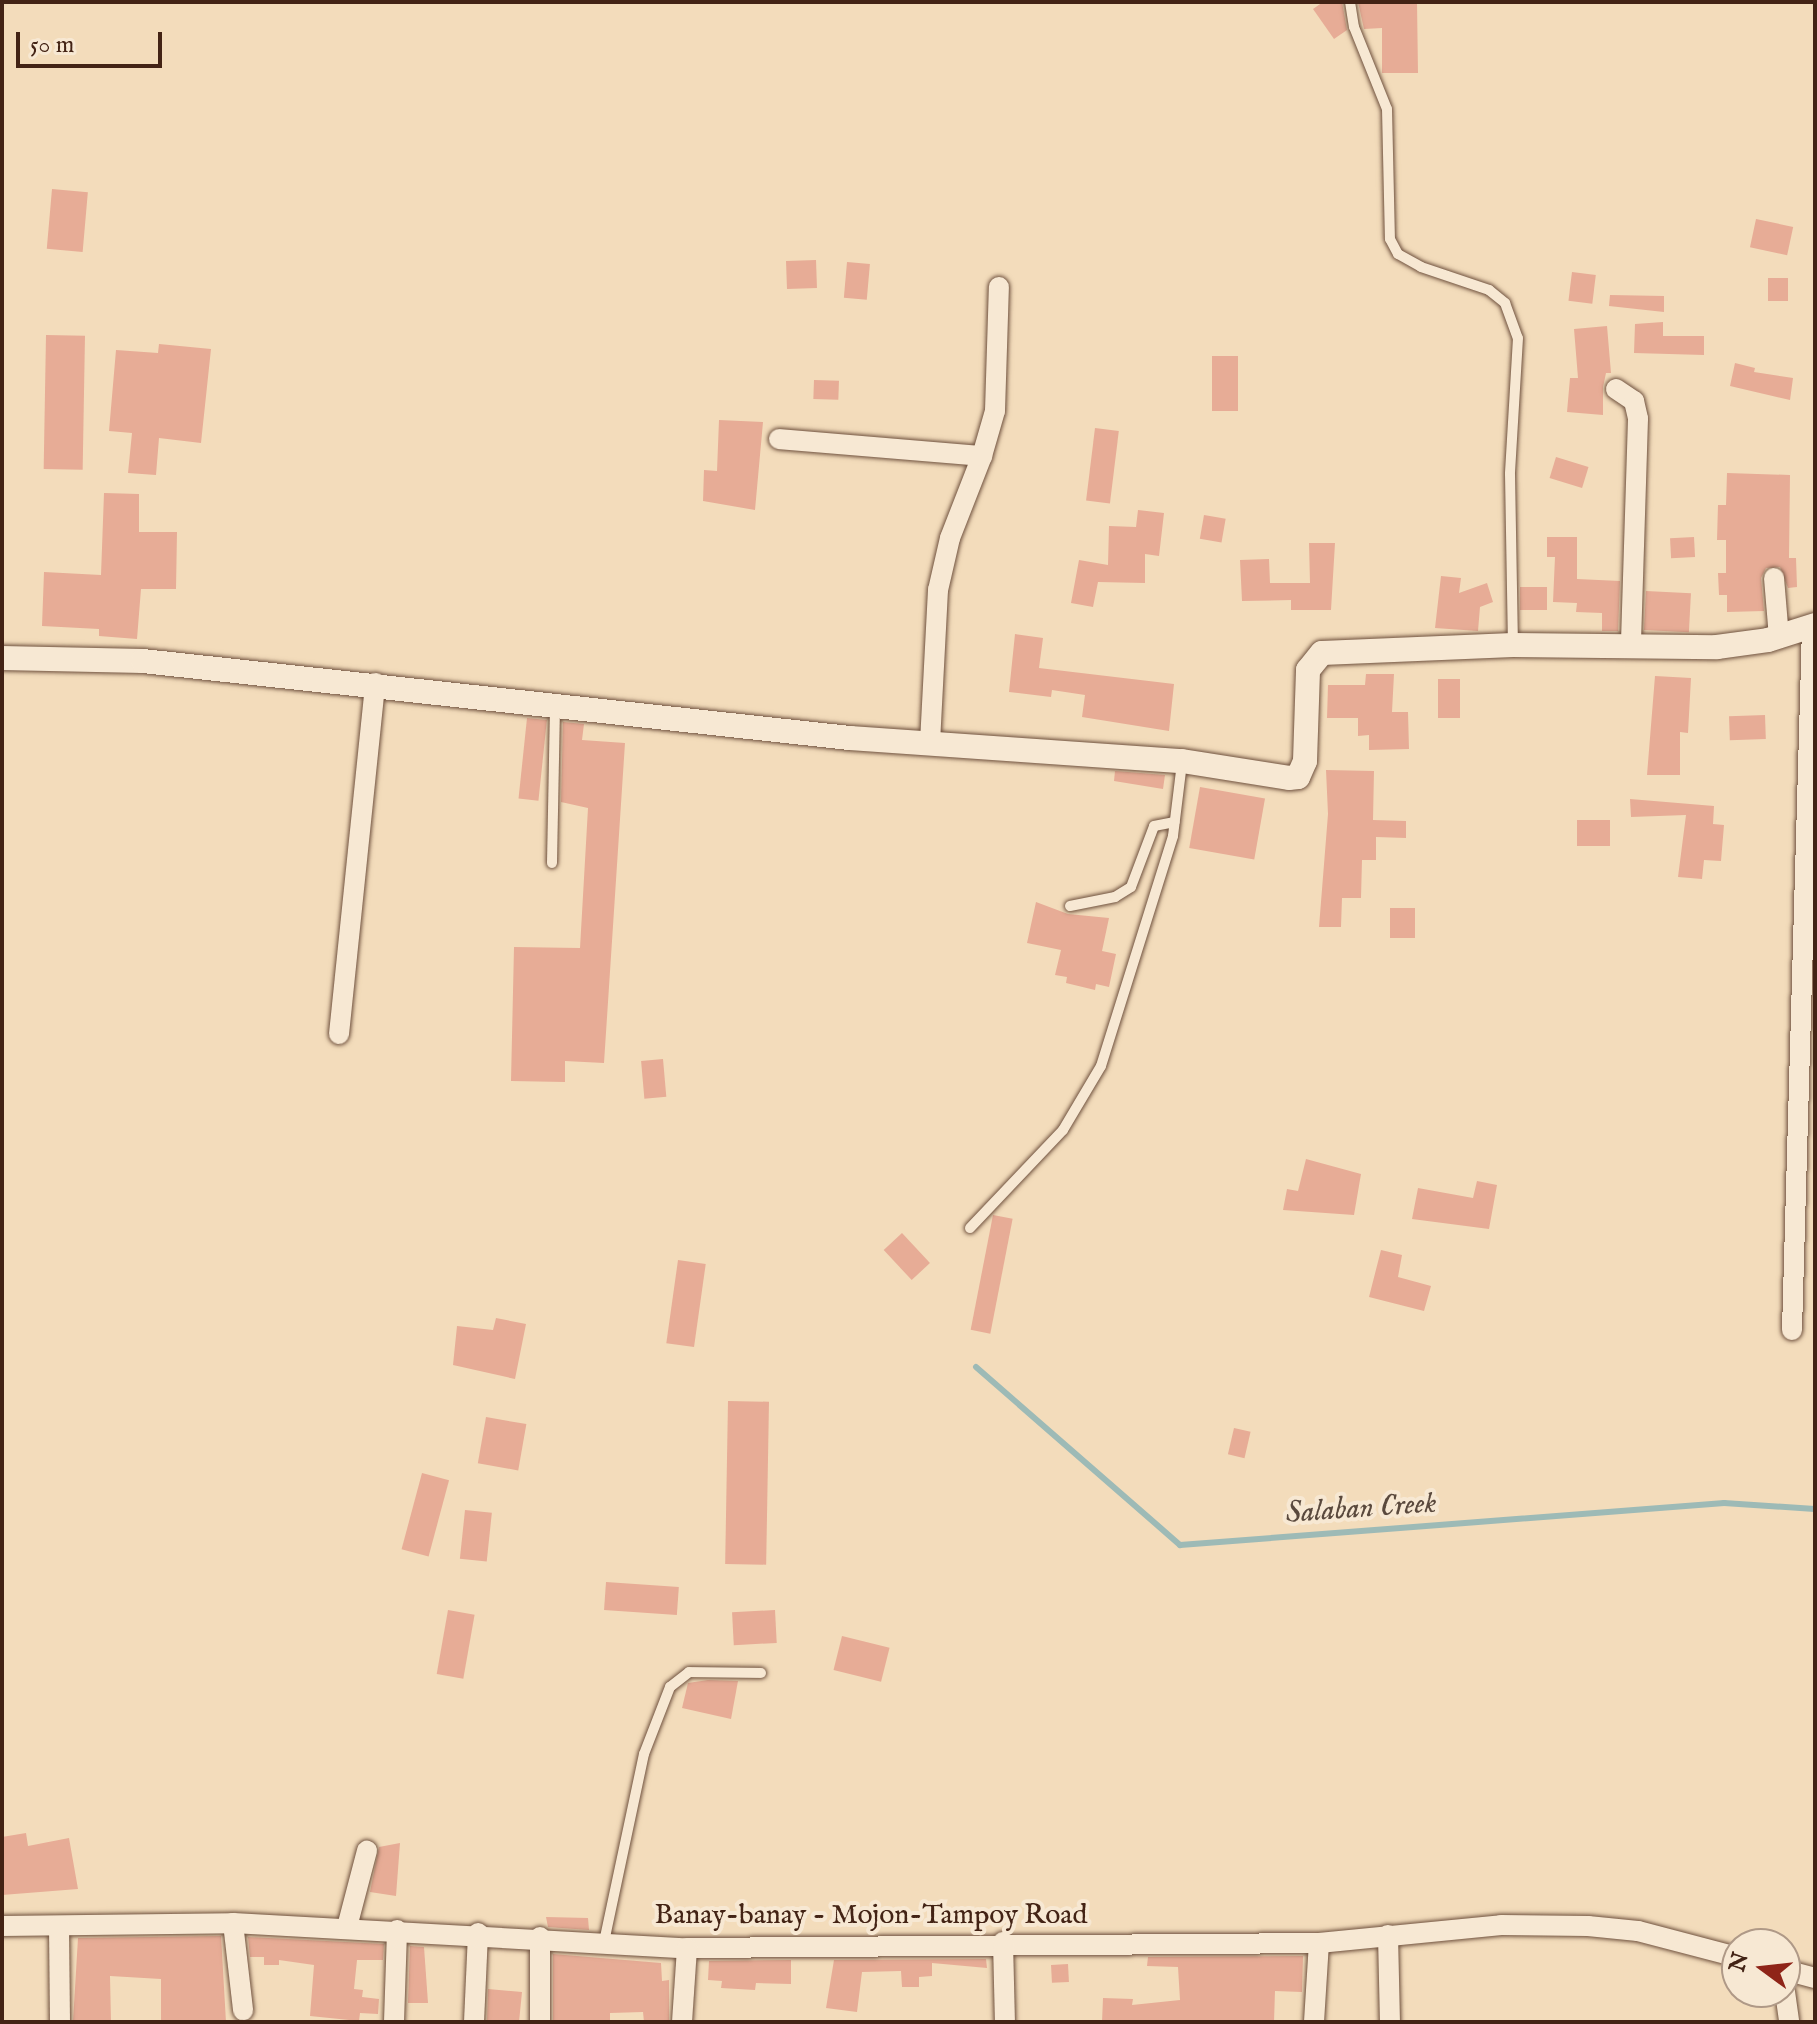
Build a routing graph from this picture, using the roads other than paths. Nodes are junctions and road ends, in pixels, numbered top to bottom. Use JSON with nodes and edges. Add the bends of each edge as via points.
{"nodes":[{"id":1,"x":1350,"y":2,"type":"edge"},
{"id":2,"x":999,"y":287,"type":"dead end"},
{"id":3,"x":1616,"y":389,"type":"dead end"},
{"id":4,"x":779,"y":439,"type":"dead end"},
{"id":5,"x":982,"y":456,"type":"junction"},
{"id":6,"x":1774,"y":578,"type":"dead end"},
{"id":7,"x":1813,"y":626,"type":"edge"},
{"id":8,"x":1779,"y":637,"type":"junction"},
{"id":9,"x":1513,"y":645,"type":"junction"},
{"id":10,"x":1631,"y":647,"type":"junction"},
{"id":11,"x":2,"y":658,"type":"edge"},
{"id":12,"x":375,"y":683,"type":"junction"},
{"id":13,"x":555,"y":703,"type":"junction"},
{"id":14,"x":1812,"y":720,"type":"edge"},
{"id":15,"x":930,"y":743,"type":"junction"},
{"id":16,"x":1182,"y":761,"type":"junction"},
{"id":17,"x":1175,"y":822,"type":"junction"},
{"id":18,"x":552,"y":863,"type":"dead end"},
{"id":19,"x":1070,"y":906,"type":"dead end"},
{"id":20,"x":339,"y":1034,"type":"dead end"},
{"id":21,"x":970,"y":1228,"type":"dead end"},
{"id":22,"x":1792,"y":1330,"type":"dead end"},
{"id":23,"x":761,"y":1673,"type":"dead end"},
{"id":24,"x":367,"y":1851,"type":"dead end"},
{"id":25,"x":233,"y":1923,"type":"junction"},
{"id":26,"x":2,"y":1926,"type":"edge"},
{"id":27,"x":59,"y":1926,"type":"junction"},
{"id":28,"x":347,"y":1927,"type":"junction"},
{"id":29,"x":397,"y":1930,"type":"junction"},
{"id":30,"x":478,"y":1933,"type":"junction"},
{"id":31,"x":1388,"y":1935,"type":"junction"},
{"id":32,"x":540,"y":1937,"type":"junction"},
{"id":33,"x":604,"y":1942,"type":"junction"},
{"id":34,"x":1003,"y":1942,"type":"junction"},
{"id":35,"x":1319,"y":1943,"type":"junction"},
{"id":36,"x":687,"y":1948,"type":"junction"},
{"id":37,"x":1721,"y":1953,"type":"edge"},
{"id":38,"x":243,"y":2010,"type":"dead end"},
{"id":39,"x":60,"y":2022,"type":"edge"},
{"id":40,"x":394,"y":2022,"type":"edge"},
{"id":41,"x":474,"y":2022,"type":"edge"},
{"id":42,"x":540,"y":2022,"type":"edge"},
{"id":43,"x":682,"y":2022,"type":"edge"},
{"id":44,"x":1005,"y":2022,"type":"edge"},
{"id":45,"x":1314,"y":2022,"type":"edge"},
{"id":46,"x":1390,"y":2022,"type":"edge"}],
"edges":[{"from":1,"to":9,"type":"lane","via":[[1354,27],[1387,109],[1390,239],[1398,254],[1421,267],[1489,290],[1505,303],[1518,338],[1510,474]]},
{"from":2,"to":5,"type":"street","via":[[995,411]]},
{"from":3,"to":10,"type":"street","via":[[1634,401],[1638,419]]},
{"from":4,"to":5,"type":"street"},
{"from":5,"to":15,"type":"street","via":[[950,538],[938,590]]},
{"from":6,"to":8,"type":"street"},
{"from":7,"to":8,"type":"street"},
{"from":7,"to":14,"type":"street"},
{"from":8,"to":10,"type":"street","via":[[1717,647]]},
{"from":9,"to":10,"type":"street"},
{"from":9,"to":16,"type":"street","via":[[1322,653],[1308,670],[1305,761],[1298,777]]},
{"from":11,"to":12,"type":"street","via":[[143,661]]},
{"from":12,"to":13,"type":"street"},
{"from":12,"to":20,"type":"street"},
{"from":13,"to":15,"type":"street"},
{"from":13,"to":18,"type":"lane"},
{"from":14,"to":22,"type":"street"},
{"from":15,"to":16,"type":"street"},
{"from":16,"to":17,"type":"lane"},
{"from":17,"to":19,"type":"lane","via":[[1154,826],[1131,887],[1115,897]]},
{"from":17,"to":21,"type":"lane","via":[[1129,988],[1101,1066],[1063,1130]]},
{"from":23,"to":33,"type":"lane","via":[[689,1672],[670,1687],[644,1754]]},
{"from":24,"to":28,"type":"street"},
{"from":25,"to":27,"type":"street","name":"Banay-banay - Mojon-Tampoy Road"},
{"from":25,"to":28,"type":"street","name":"Banay-banay - Mojon-Tampoy Road"},
{"from":25,"to":38,"type":"street"},
{"from":26,"to":27,"type":"street","name":"Banay-banay - Mojon-Tampoy Road"},
{"from":27,"to":39,"type":"street"},
{"from":28,"to":29,"type":"street","name":"Banay-banay - Mojon-Tampoy Road"},
{"from":29,"to":30,"type":"street","name":"Banay-banay - Mojon-Tampoy Road"},
{"from":29,"to":40,"type":"street"},
{"from":30,"to":32,"type":"street","name":"Banay-banay - Mojon-Tampoy Road"},
{"from":30,"to":41,"type":"street"},
{"from":31,"to":35,"type":"street","name":"Banay-banay - Mojon-Tampoy Road"},
{"from":31,"to":37,"type":"street","name":"Banay-banay - Mojon-Tampoy Road","via":[[1501,1925],[1588,1926],[1638,1931]]},
{"from":31,"to":46,"type":"street"},
{"from":32,"to":33,"type":"street","name":"Banay-banay - Mojon-Tampoy Road"},
{"from":32,"to":42,"type":"street"},
{"from":33,"to":36,"type":"street","name":"Banay-banay - Mojon-Tampoy Road"},
{"from":34,"to":35,"type":"street","name":"Banay-banay - Mojon-Tampoy Road"},
{"from":34,"to":36,"type":"street","name":"Banay-banay - Mojon-Tampoy Road"},
{"from":34,"to":44,"type":"street"},
{"from":35,"to":45,"type":"street"},
{"from":36,"to":43,"type":"street"}]}
